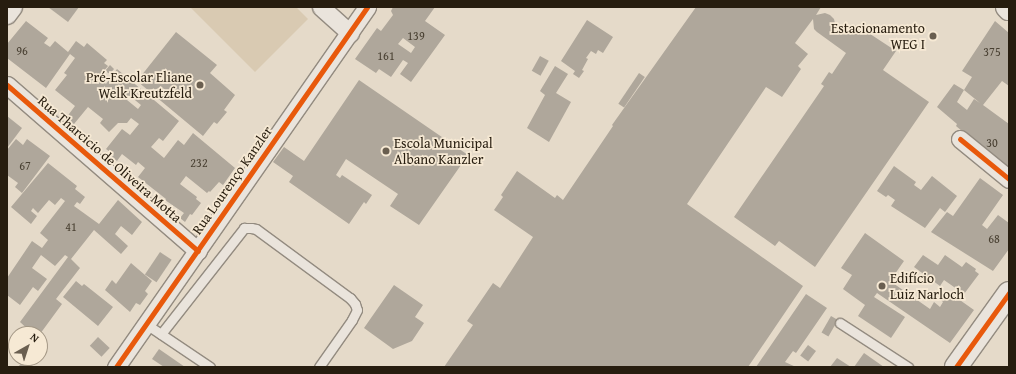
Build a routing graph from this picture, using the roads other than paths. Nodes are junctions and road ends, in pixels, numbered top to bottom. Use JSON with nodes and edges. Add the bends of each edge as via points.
{"nodes":[{"id":1,"x":13,"y":7,"type":"edge"},
{"id":2,"x":321,"y":7,"type":"edge"},
{"id":3,"x":367,"y":7,"type":"edge"},
{"id":4,"x":7,"y":15,"type":"edge"},
{"id":5,"x":350,"y":33,"type":"junction"},
{"id":6,"x":7,"y":85,"type":"edge"},
{"id":7,"x":960,"y":140,"type":"dead end"},
{"id":8,"x":1009,"y":179,"type":"edge"},
{"id":9,"x":198,"y":251,"type":"junction"},
{"id":10,"x":1009,"y":293,"type":"edge"},
{"id":11,"x":840,"y":323,"type":"dead end"},
{"id":12,"x":146,"y":324,"type":"junction"},
{"id":13,"x":160,"y":334,"type":"junction"},
{"id":14,"x":116,"y":367,"type":"edge"},
{"id":15,"x":210,"y":367,"type":"edge"},
{"id":16,"x":319,"y":367,"type":"edge"},
{"id":17,"x":908,"y":367,"type":"edge"},
{"id":18,"x":956,"y":367,"type":"edge"}],
"edges":[{"from":1,"to":4,"type":"street"},
{"from":2,"to":5,"type":"street"},
{"from":3,"to":5,"type":"street","name":"Rua Lourenço Kanzler"},
{"from":5,"to":9,"type":"street","name":"Rua Lourenço Kanzler"},
{"from":6,"to":9,"type":"street","name":"Rua Tharcicio de Oliveira Motta"},
{"from":7,"to":8,"type":"street"},
{"from":9,"to":12,"type":"street","name":"Rua Lourenço Kanzler"},
{"from":10,"to":18,"type":"street"},
{"from":11,"to":17,"type":"lane"},
{"from":12,"to":13,"type":"lane"},
{"from":12,"to":14,"type":"street","name":"Rua Lourenço Kanzler"},
{"from":13,"to":15,"type":"lane"},
{"from":13,"to":16,"type":"lane","via":[[244,228],[256,229],[338,288],[355,304],[357,310],[352,320]]}]}
